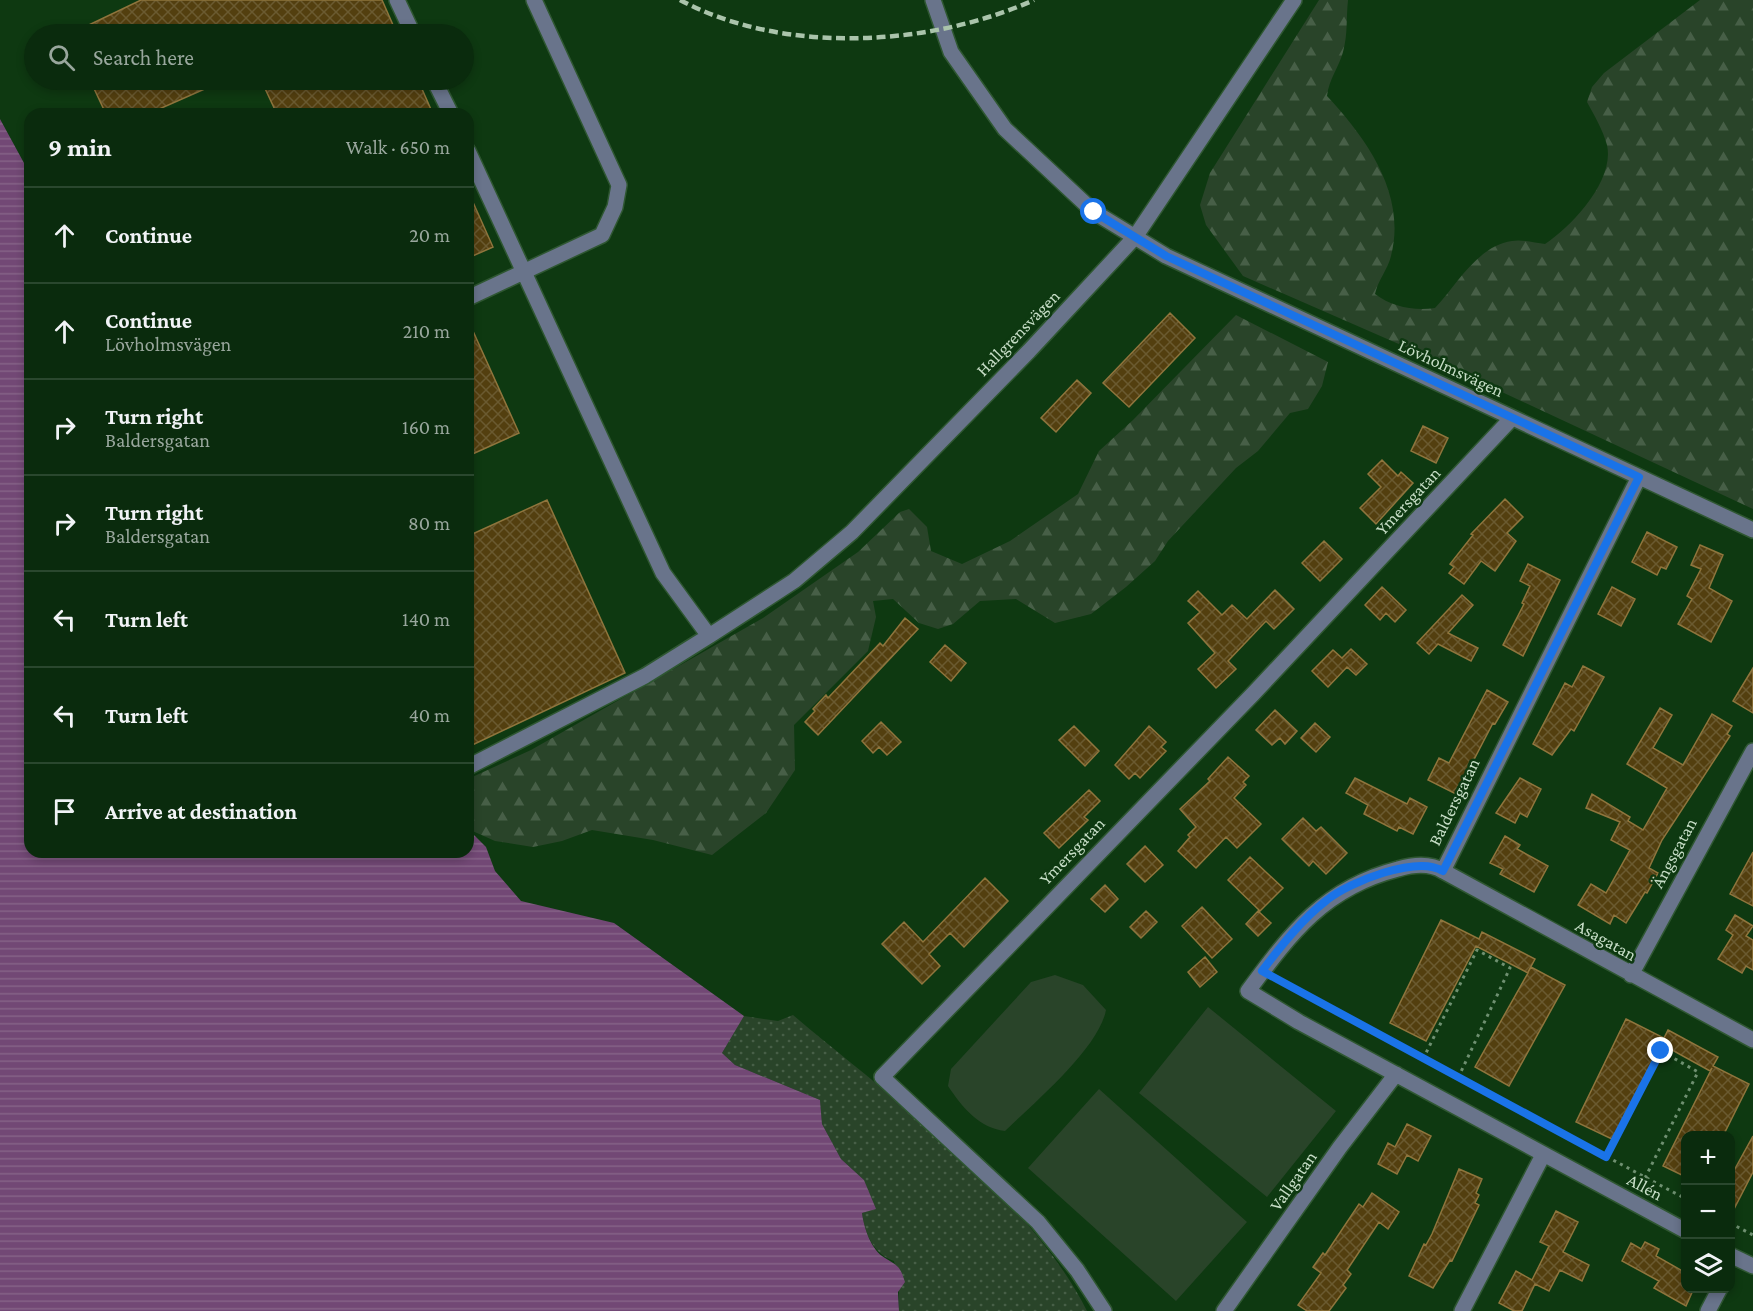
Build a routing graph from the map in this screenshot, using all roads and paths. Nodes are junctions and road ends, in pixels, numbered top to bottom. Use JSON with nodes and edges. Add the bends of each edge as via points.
{"nodes":[{"id":1,"x":397,"y":0,"type":"edge"},
{"id":2,"x":534,"y":0,"type":"edge"},
{"id":3,"x":933,"y":0,"type":"edge"},
{"id":4,"x":1294,"y":0,"type":"edge"},
{"id":5,"x":408,"y":24,"type":"edge"},
{"id":6,"x":439,"y":90,"type":"edge"},
{"id":7,"x":447,"y":108,"type":"edge"},
{"id":8,"x":474,"y":164,"type":"edge"},
{"id":9,"x":1135,"y":237,"type":"junction"},
{"id":10,"x":525,"y":271,"type":"junction"},
{"id":11,"x":474,"y":295,"type":"edge"},
{"id":12,"x":1512,"y":418,"type":"junction"},
{"id":13,"x":1639,"y":477,"type":"junction"},
{"id":14,"x":1753,"y":530,"type":"edge"},
{"id":15,"x":709,"y":636,"type":"junction"},
{"id":16,"x":1753,"y":751,"type":"edge"},
{"id":17,"x":474,"y":764,"type":"edge"},
{"id":18,"x":1443,"y":871,"type":"junction"},
{"id":19,"x":1262,"y":971,"type":"junction"},
{"id":20,"x":1630,"y":975,"type":"junction"},
{"id":21,"x":1753,"y":1040,"type":"edge"},
{"id":22,"x":1423,"y":1059,"type":"junction"},
{"id":23,"x":1396,"y":1074,"type":"junction"},
{"id":24,"x":1458,"y":1078,"type":"junction"},
{"id":25,"x":1543,"y":1155,"type":"junction"},
{"id":26,"x":1606,"y":1157,"type":"junction"},
{"id":27,"x":1645,"y":1178,"type":"junction"},
{"id":28,"x":1681,"y":1196,"type":"edge"},
{"id":29,"x":1735,"y":1225,"type":"edge"},
{"id":30,"x":1681,"y":1228,"type":"edge"},
{"id":31,"x":1753,"y":1235,"type":"edge"},
{"id":32,"x":1735,"y":1262,"type":"edge"},
{"id":33,"x":1753,"y":1266,"type":"edge"},
{"id":34,"x":1717,"y":1293,"type":"edge"},
{"id":35,"x":1104,"y":1311,"type":"edge"},
{"id":36,"x":1224,"y":1311,"type":"edge"},
{"id":37,"x":1462,"y":1311,"type":"edge"},
{"id":38,"x":1708,"y":1311,"type":"edge"}],
"edges":[{"from":1,"to":5,"type":"street"},
{"from":2,"to":10,"type":"street","via":[[619,185],[603,235]]},
{"from":3,"to":9,"type":"street","name":"Lövholmsvägen","via":[[951,52],[1005,129],[1094,212]]},
{"from":4,"to":9,"type":"street","name":"Hallgrensvägen"},
{"from":6,"to":7,"type":"street"},
{"from":8,"to":10,"type":"street"},
{"from":9,"to":12,"type":"street","name":"Lövholmsvägen","via":[[1166,256]]},
{"from":9,"to":15,"type":"street","name":"Hallgrensvägen","via":[[852,532],[794,581]]},
{"from":10,"to":11,"type":"street"},
{"from":10,"to":15,"type":"street","via":[[663,573]]},
{"from":12,"to":13,"type":"street","name":"Lövholmsvägen"},
{"from":12,"to":35,"type":"street","name":"Ymersgatan","via":[[1253,694],[882,1077],[1038,1222]]},
{"from":13,"to":14,"type":"street","name":"Lövholmsvägen"},
{"from":13,"to":18,"type":"street","name":"Baldersgatan"},
{"from":15,"to":17,"type":"street","name":"Hallgrensvägen","via":[[645,676]]},
{"from":16,"to":20,"type":"street","name":"Ängsgatan"},
{"from":18,"to":19,"type":"street","name":"Baldersgatan","via":[[1411,865],[1383,873],[1328,899],[1284,942]]},
{"from":18,"to":20,"type":"street","name":"Asagatan"},
{"from":19,"to":22,"type":"path"},
{"from":19,"to":23,"type":"street","name":"Baldersgatan","via":[[1248,991]]},
{"from":20,"to":21,"type":"street","name":"Asagatan"},
{"from":22,"to":24,"type":"path"},
{"from":22,"to":24,"type":"path","via":[[1477,950],[1510,968]]},
{"from":23,"to":25,"type":"street","name":"Allén"},
{"from":23,"to":36,"type":"street","name":"Vallgatan"},
{"from":24,"to":26,"type":"path"},
{"from":25,"to":30,"type":"street","name":"Allén"},
{"from":25,"to":37,"type":"street"},
{"from":26,"to":27,"type":"path"},
{"from":26,"to":27,"type":"path","via":[[1661,1051],[1698,1072]]},
{"from":27,"to":28,"type":"path"},
{"from":29,"to":31,"type":"path"},
{"from":32,"to":33,"type":"street"},
{"from":34,"to":38,"type":"street"}]}
